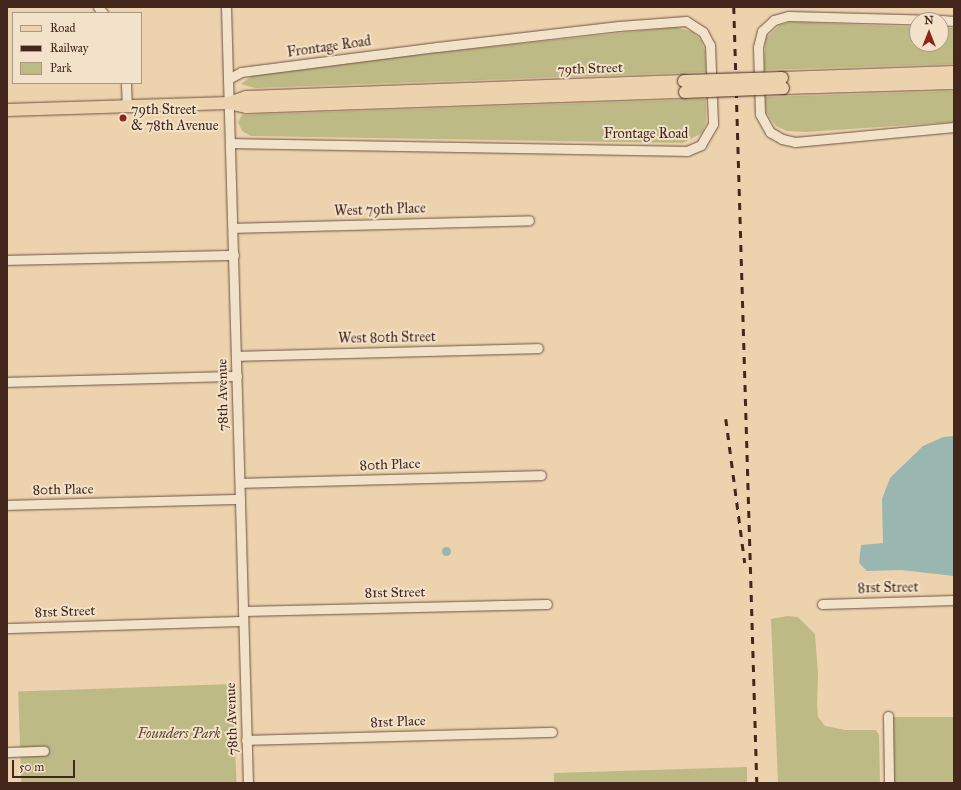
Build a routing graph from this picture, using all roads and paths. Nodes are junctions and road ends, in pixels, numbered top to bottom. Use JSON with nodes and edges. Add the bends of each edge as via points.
{"nodes":[{"id":1,"x":226,"y":7,"type":"edge"},
{"id":2,"x":909,"y":19,"type":"edge"},
{"id":3,"x":954,"y":72,"type":"edge"},
{"id":4,"x":228,"y":78,"type":"junction"},
{"id":5,"x":783,"y":83,"type":"junction"},
{"id":6,"x":954,"y":83,"type":"edge"},
{"id":7,"x":126,"y":84,"type":"edge"},
{"id":8,"x":229,"y":103,"type":"junction"},
{"id":9,"x":127,"y":106,"type":"junction"},
{"id":10,"x":7,"y":110,"type":"edge"},
{"id":11,"x":954,"y":127,"type":"edge"},
{"id":12,"x":230,"y":143,"type":"junction"},
{"id":13,"x":529,"y":220,"type":"dead end"},
{"id":14,"x":233,"y":228,"type":"junction"},
{"id":15,"x":234,"y":255,"type":"junction"},
{"id":16,"x":7,"y":260,"type":"edge"},
{"id":17,"x":538,"y":348,"type":"dead end"},
{"id":18,"x":236,"y":356,"type":"junction"},
{"id":19,"x":237,"y":376,"type":"junction"},
{"id":20,"x":7,"y":382,"type":"edge"},
{"id":21,"x":541,"y":475,"type":"dead end"},
{"id":22,"x":240,"y":483,"type":"junction"},
{"id":23,"x":240,"y":499,"type":"junction"},
{"id":24,"x":7,"y":505,"type":"edge"},
{"id":25,"x":954,"y":600,"type":"edge"},
{"id":26,"x":547,"y":604,"type":"dead end"},
{"id":27,"x":822,"y":604,"type":"dead end"},
{"id":28,"x":243,"y":611,"type":"junction"},
{"id":29,"x":243,"y":621,"type":"junction"},
{"id":30,"x":7,"y":628,"type":"edge"},
{"id":31,"x":888,"y":716,"type":"dead end"},
{"id":32,"x":552,"y":732,"type":"dead end"},
{"id":33,"x":246,"y":740,"type":"junction"},
{"id":34,"x":44,"y":751,"type":"dead end"},
{"id":35,"x":7,"y":752,"type":"edge"},
{"id":36,"x":248,"y":783,"type":"edge"},
{"id":37,"x":889,"y":783,"type":"edge"}],
"edges":[{"from":1,"to":4,"type":"street","name":"78th Avenue"},
{"from":2,"to":11,"type":"street","via":[[788,16],[774,20],[762,31],[758,47],[760,114],[770,132],[782,139],[795,142]]},
{"from":3,"to":5,"type":"main road","name":"79th Street"},
{"from":4,"to":8,"type":"street","name":"78th Avenue"},
{"from":4,"to":12,"type":"street","name":"Frontage Road","via":[[241,72],[437,47],[678,21],[693,24],[706,35],[711,66],[712,129],[701,145],[687,151]]},
{"from":5,"to":6,"type":"main road","name":"79th Street"},
{"from":5,"to":8,"type":"main road","name":"79th Street","bridge":true,"via":[[246,97]]},
{"from":7,"to":9,"type":"street"},
{"from":8,"to":9,"type":"main road","name":"79th Street"},
{"from":8,"to":12,"type":"street","name":"78th Avenue"},
{"from":9,"to":10,"type":"main road","name":"79th Street"},
{"from":12,"to":14,"type":"street","name":"78th Avenue"},
{"from":13,"to":14,"type":"street","name":"West 79th Place"},
{"from":14,"to":15,"type":"street","name":"78th Avenue"},
{"from":15,"to":16,"type":"street"},
{"from":15,"to":18,"type":"street","name":"78th Avenue"},
{"from":17,"to":18,"type":"street","name":"West 80th Street"},
{"from":18,"to":19,"type":"street","name":"78th Avenue"},
{"from":19,"to":20,"type":"street"},
{"from":19,"to":22,"type":"street","name":"78th Avenue"},
{"from":21,"to":22,"type":"street","name":"80th Place"},
{"from":22,"to":23,"type":"street","name":"78th Avenue"},
{"from":23,"to":24,"type":"street","name":"80th Place"},
{"from":23,"to":28,"type":"street","name":"78th Avenue"},
{"from":25,"to":27,"type":"street","name":"81st Street"},
{"from":26,"to":28,"type":"street","name":"81st Street"},
{"from":28,"to":29,"type":"street","name":"78th Avenue"},
{"from":29,"to":30,"type":"street","name":"81st Street"},
{"from":29,"to":33,"type":"street","name":"78th Avenue"},
{"from":31,"to":37,"type":"street"},
{"from":32,"to":33,"type":"street","name":"81st Place"},
{"from":33,"to":36,"type":"street","name":"78th Avenue"},
{"from":34,"to":35,"type":"street"}]}
